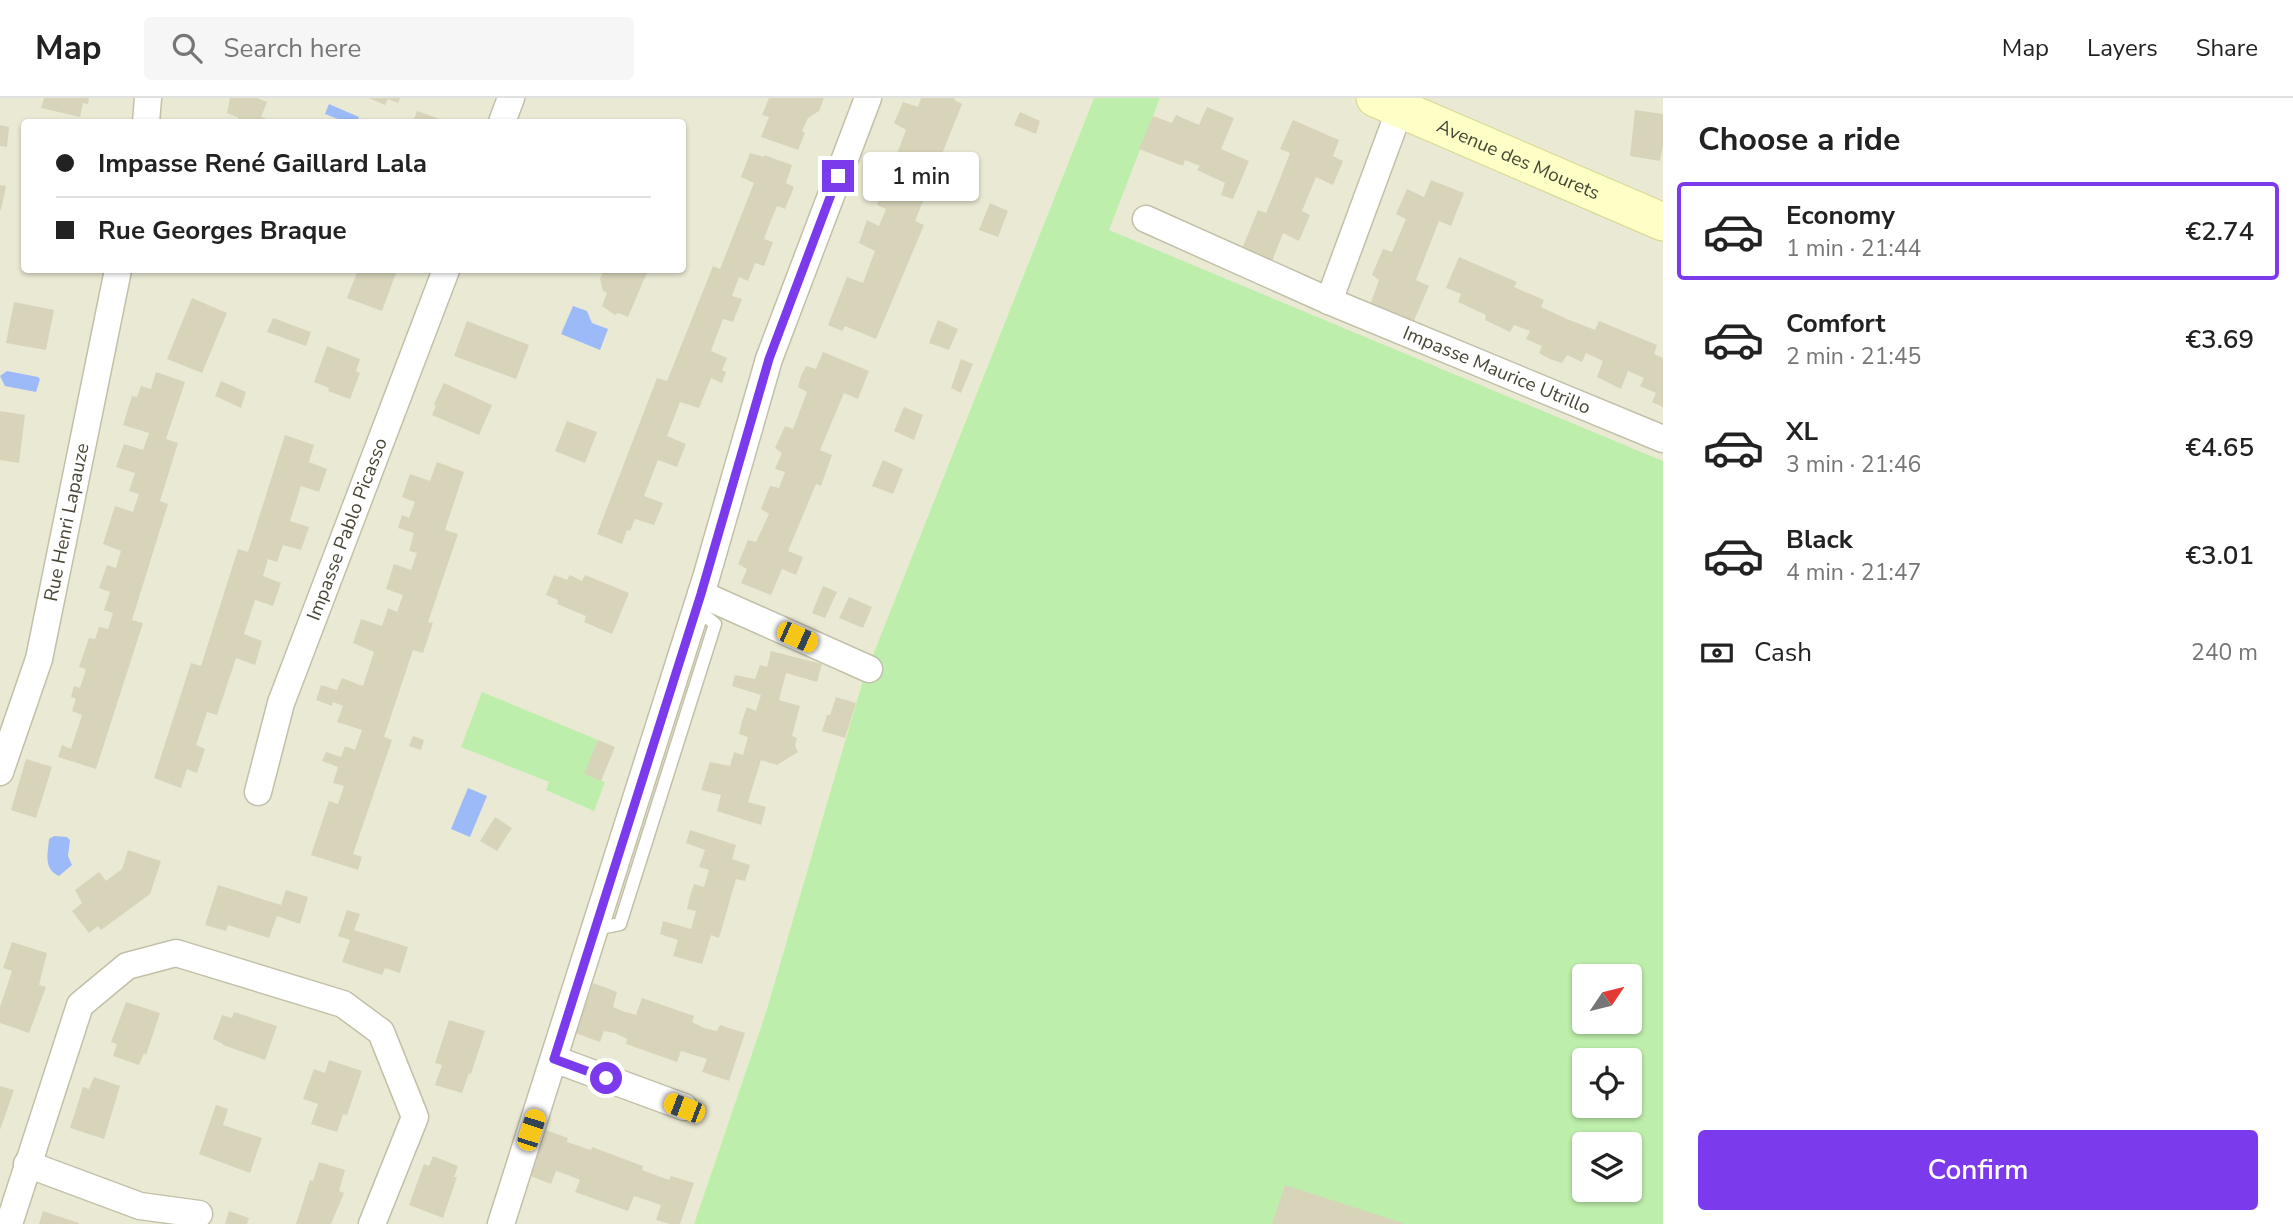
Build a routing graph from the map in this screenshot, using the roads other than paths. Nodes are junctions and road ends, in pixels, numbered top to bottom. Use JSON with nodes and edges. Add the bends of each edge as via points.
{"nodes":[{"id":1,"x":148,"y":98,"type":"edge"},
{"id":2,"x":511,"y":98,"type":"edge"},
{"id":3,"x":868,"y":98,"type":"edge"},
{"id":4,"x":1393,"y":102,"type":"edge"},
{"id":5,"x":146,"y":119,"type":"edge"},
{"id":6,"x":503,"y":119,"type":"edge"},
{"id":7,"x":1146,"y":219,"type":"dead end"},
{"id":8,"x":1663,"y":222,"type":"edge"},
{"id":9,"x":117,"y":273,"type":"edge"},
{"id":10,"x":445,"y":273,"type":"edge"},
{"id":11,"x":1329,"y":301,"type":"junction"},
{"id":12,"x":1663,"y":439,"type":"edge"},
{"id":13,"x":699,"y":601,"type":"junction"},
{"id":14,"x":869,"y":669,"type":"dead end"},
{"id":15,"x":0,"y":772,"type":"edge"},
{"id":16,"x":258,"y":792,"type":"dead end"},
{"id":17,"x":554,"y":1059,"type":"junction"},
{"id":18,"x":684,"y":1108,"type":"dead end"},
{"id":19,"x":27,"y":1164,"type":"junction"},
{"id":20,"x":199,"y":1214,"type":"dead end"},
{"id":21,"x":9,"y":1224,"type":"edge"},
{"id":22,"x":372,"y":1224,"type":"edge"},
{"id":23,"x":501,"y":1224,"type":"edge"}],
"edges":[{"from":1,"to":5,"type":"street"},
{"from":2,"to":6,"type":"street"},
{"from":3,"to":13,"type":"street","via":[[769,359]]},
{"from":4,"to":8,"type":"main road","name":"Avenue des Mourets"},
{"from":4,"to":11,"type":"street"},
{"from":7,"to":11,"type":"street","name":"Impasse Maurice Utrillo"},
{"from":9,"to":15,"type":"street","name":"Rue Henri Lapauze","via":[[39,659]]},
{"from":10,"to":16,"type":"street","name":"Impasse Pablo Picasso","via":[[281,703]]},
{"from":11,"to":12,"type":"street","name":"Impasse Maurice Utrillo"},
{"from":13,"to":14,"type":"street"},
{"from":13,"to":17,"type":"street"},
{"from":17,"to":18,"type":"street"},
{"from":17,"to":23,"type":"street"},
{"from":19,"to":20,"type":"street","via":[[140,1206]]},
{"from":19,"to":21,"type":"street"},
{"from":19,"to":22,"type":"street","via":[[80,1005],[127,966],[176,953],[343,1004],[381,1032],[415,1116]]}]}
